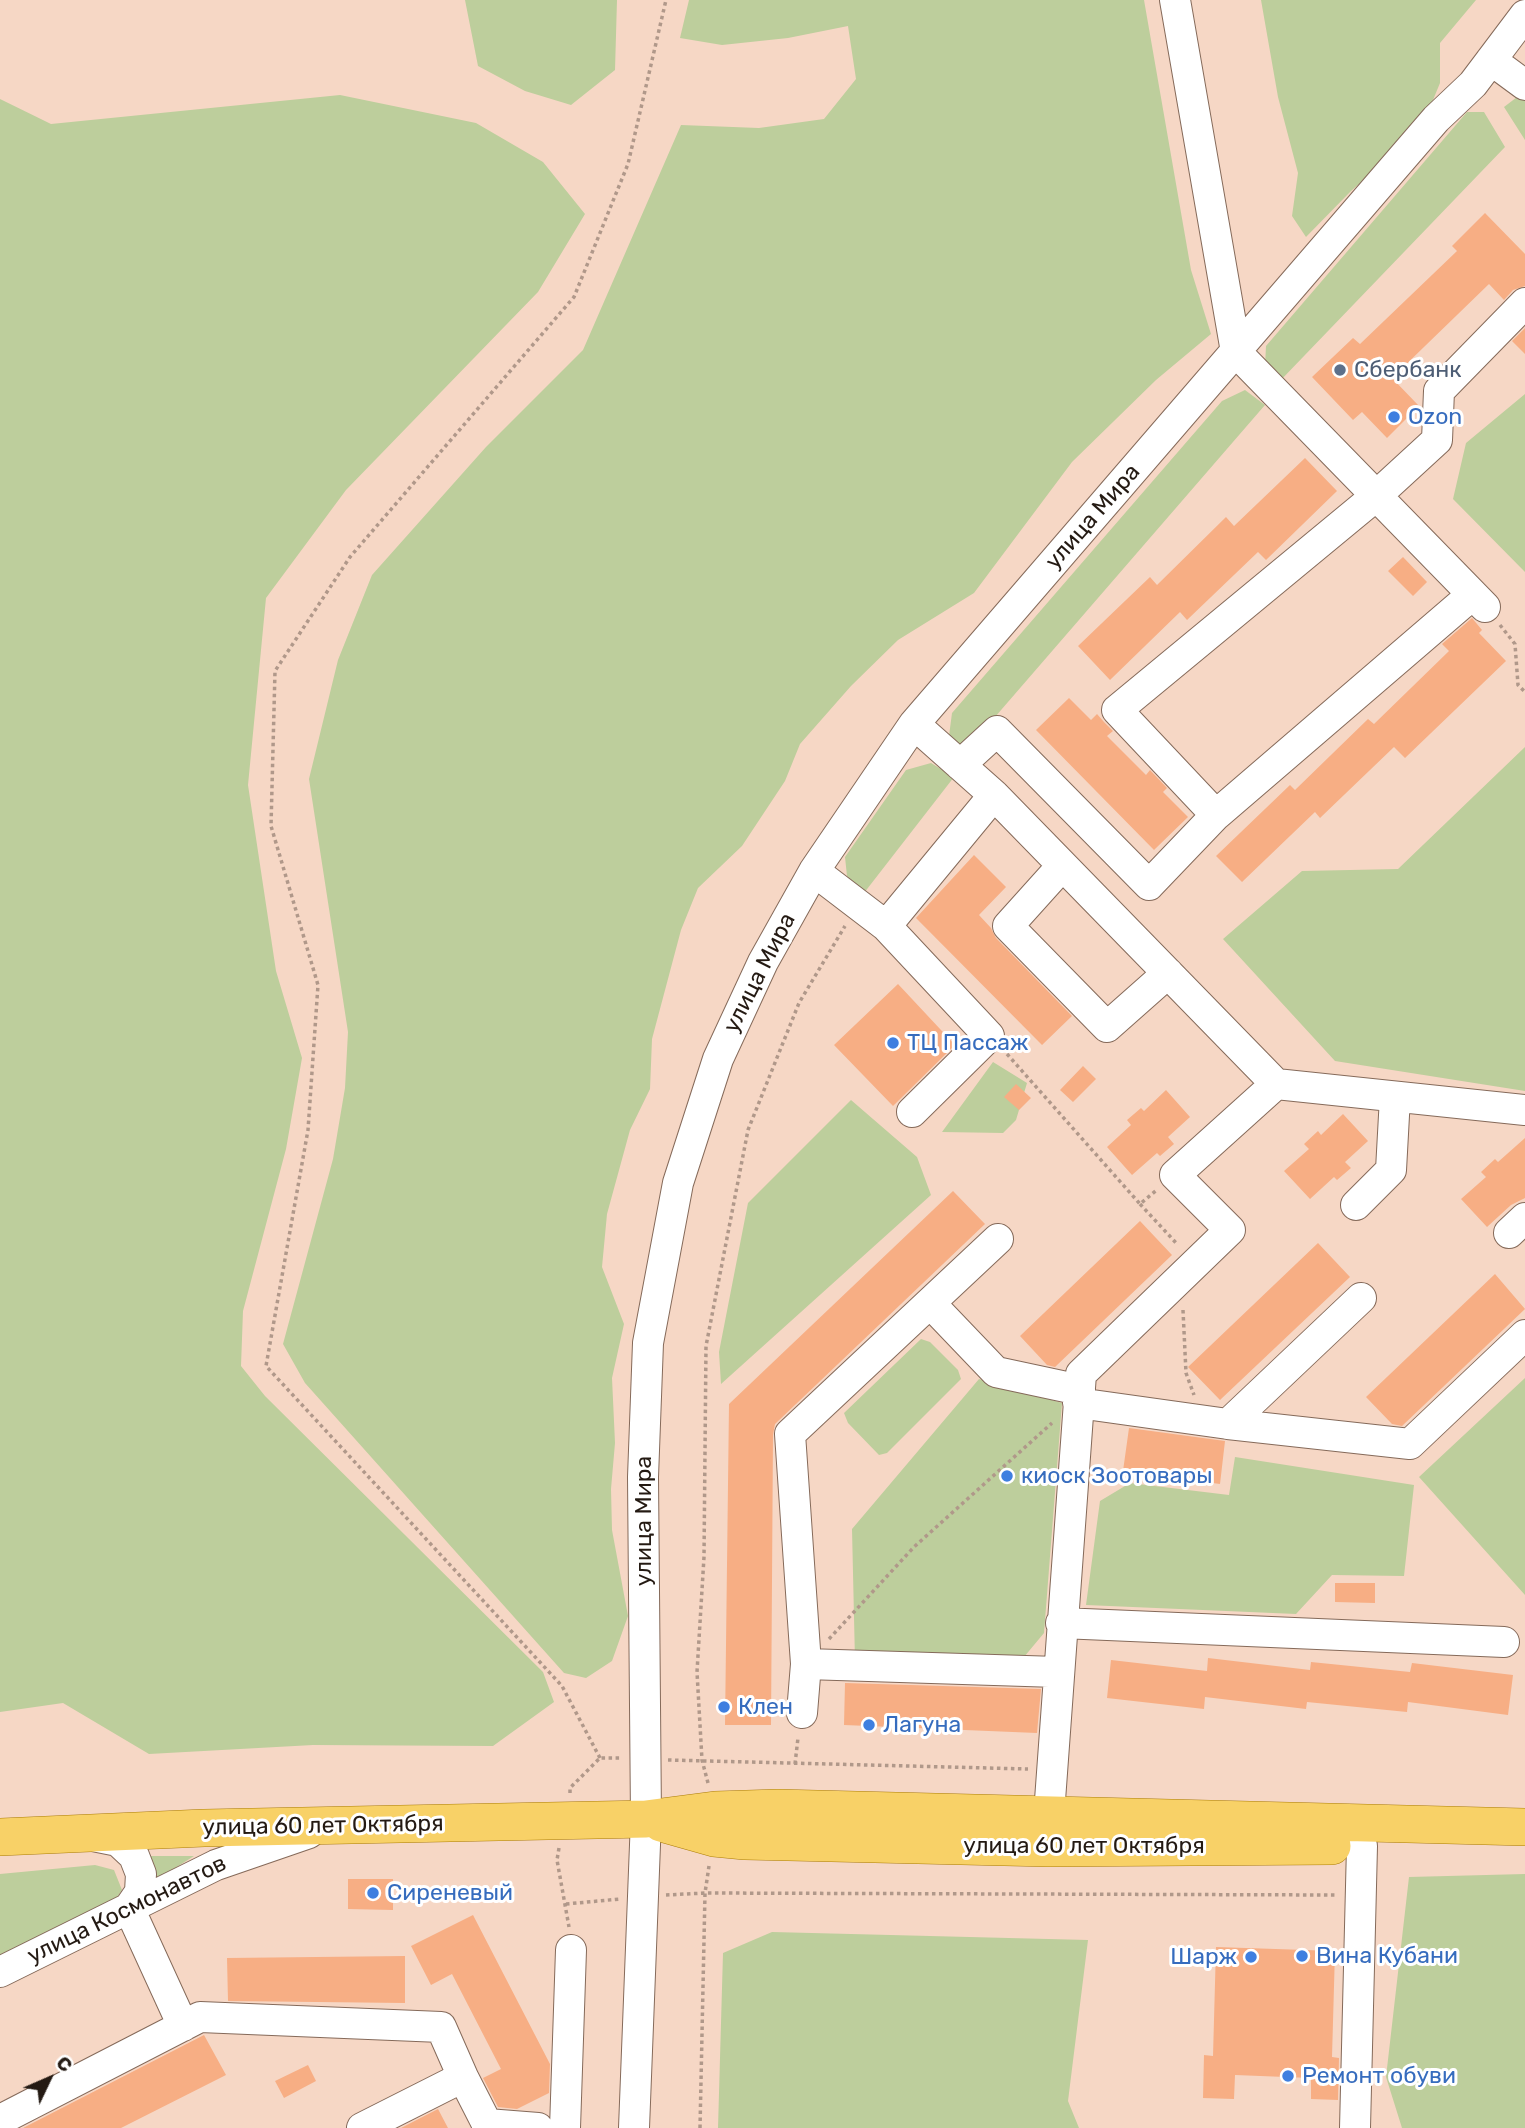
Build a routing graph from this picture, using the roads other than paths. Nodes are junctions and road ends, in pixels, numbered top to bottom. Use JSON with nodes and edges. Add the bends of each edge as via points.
{"nodes":[{"id":1,"x":1175,"y":0,"type":"edge"},
{"id":2,"x":1525,"y":15,"type":"edge"},
{"id":3,"x":1525,"y":51,"type":"edge"},
{"id":4,"x":1491,"y":60,"type":"junction"},
{"id":5,"x":1525,"y":85,"type":"edge"},
{"id":6,"x":1525,"y":303,"type":"edge"},
{"id":7,"x":1236,"y":352,"type":"junction"},
{"id":8,"x":1376,"y":496,"type":"junction"},
{"id":9,"x":914,"y":724,"type":"junction"},
{"id":10,"x":960,"y":765,"type":"junction"},
{"id":11,"x":993,"y":795,"type":"junction"},
{"id":12,"x":1216,"y":815,"type":"junction"},
{"id":13,"x":1062,"y":866,"type":"junction"},
{"id":14,"x":814,"y":871,"type":"junction"},
{"id":15,"x":886,"y":926,"type":"junction"},
{"id":16,"x":1168,"y":973,"type":"junction"},
{"id":17,"x":1276,"y":1084,"type":"junction"},
{"id":18,"x":1395,"y":1097,"type":"junction"},
{"id":19,"x":1525,"y":1110,"type":"edge"},
{"id":20,"x":912,"y":1112,"type":"dead end"},
{"id":21,"x":1356,"y":1205,"type":"dead end"},
{"id":22,"x":998,"y":1239,"type":"dead end"},
{"id":23,"x":1362,"y":1298,"type":"dead end"},
{"id":24,"x":930,"y":1303,"type":"junction"},
{"id":25,"x":1525,"y":1335,"type":"edge"},
{"id":26,"x":1079,"y":1397,"type":"junction"},
{"id":27,"x":1216,"y":1422,"type":"junction"},
{"id":28,"x":1061,"y":1623,"type":"junction"},
{"id":29,"x":1504,"y":1642,"type":"dead end"},
{"id":30,"x":806,"y":1664,"type":"junction"},
{"id":31,"x":1057,"y":1672,"type":"junction"},
{"id":32,"x":802,"y":1713,"type":"dead end"},
{"id":33,"x":646,"y":1819,"type":"junction"},
{"id":34,"x":336,"y":1825,"type":"junction"},
{"id":35,"x":1525,"y":1827,"type":"edge"},
{"id":36,"x":204,"y":1828,"type":"junction"},
{"id":37,"x":1048,"y":1831,"type":"junction"},
{"id":38,"x":82,"y":1833,"type":"junction"},
{"id":39,"x":0,"y":1837,"type":"edge"},
{"id":40,"x":1362,"y":1846,"type":"junction"},
{"id":41,"x":1525,"y":1846,"type":"edge"},
{"id":42,"x":216,"y":1865,"type":"junction"},
{"id":43,"x":129,"y":1908,"type":"junction"},
{"id":44,"x":571,"y":1950,"type":"dead end"},
{"id":45,"x":0,"y":1972,"type":"edge"},
{"id":46,"x":183,"y":2026,"type":"junction"},
{"id":47,"x":463,"y":2077,"type":"junction"},
{"id":48,"x":0,"y":2120,"type":"edge"},
{"id":49,"x":362,"y":2128,"type":"edge"},
{"id":50,"x":538,"y":2128,"type":"edge"},
{"id":51,"x":565,"y":2128,"type":"edge"},
{"id":52,"x":634,"y":2128,"type":"edge"},
{"id":53,"x":1355,"y":2128,"type":"edge"}],
"edges":[{"from":1,"to":7,"type":"street"},
{"from":2,"to":4,"type":"street","name":"улица Мира"},
{"from":3,"to":4,"type":"street"},
{"from":4,"to":5,"type":"street"},
{"from":4,"to":7,"type":"street","name":"улица Мира"},
{"from":6,"to":8,"type":"street","via":[[1439,391],[1437,440]]},
{"from":7,"to":8,"type":"street"},
{"from":7,"to":9,"type":"street","name":"улица Мира"},
{"from":8,"to":12,"type":"street","via":[[1117,710]]},
{"from":8,"to":12,"type":"street","via":[[1479,601]]},
{"from":9,"to":10,"type":"street"},
{"from":9,"to":14,"type":"street","name":"улица Мира"},
{"from":10,"to":11,"type":"street"},
{"from":10,"to":12,"type":"street","via":[[997,732],[1149,885]]},
{"from":11,"to":13,"type":"street"},
{"from":11,"to":15,"type":"street"},
{"from":13,"to":16,"type":"street"},
{"from":13,"to":16,"type":"street","via":[[1008,926],[1107,1027]]},
{"from":14,"to":15,"type":"street"},
{"from":14,"to":33,"type":"street","name":"улица Мира","via":[[763,962],[718,1059],[678,1183],[648,1343],[643,1478]]},
{"from":15,"to":20,"type":"street","via":[[989,1035]]},
{"from":16,"to":17,"type":"street"},
{"from":17,"to":18,"type":"street"},
{"from":17,"to":26,"type":"street","via":[[1175,1175],[1230,1230],[1081,1374]]},
{"from":18,"to":19,"type":"street"},
{"from":18,"to":21,"type":"street","via":[[1391,1170]]},
{"from":22,"to":24,"type":"street"},
{"from":23,"to":27,"type":"street"},
{"from":24,"to":26,"type":"street","via":[[996,1372]]},
{"from":24,"to":30,"type":"street","via":[[790,1434]]},
{"from":25,"to":27,"type":"street","via":[[1410,1444]]},
{"from":26,"to":27,"type":"street"},
{"from":26,"to":28,"type":"street"},
{"from":28,"to":29,"type":"street"},
{"from":28,"to":31,"type":"street"},
{"from":30,"to":31,"type":"street"},
{"from":30,"to":32,"type":"street"},
{"from":31,"to":37,"type":"street"},
{"from":33,"to":34,"type":"main road","name":"улица 60 лет Октября"},
{"from":33,"to":37,"type":"main road","name":"улица 60 лет Октября"},
{"from":33,"to":52,"type":"street","name":"улица Мира"},
{"from":34,"to":36,"type":"main road","name":"улица 60 лет Октября"},
{"from":34,"to":42,"type":"street","name":"улица Космонавтов"},
{"from":35,"to":37,"type":"main road","name":"улица 60 лет Октября"},
{"from":36,"to":38,"type":"main road","name":"улица 60 лет Октября"},
{"from":36,"to":42,"type":"street","via":[[221,1835],[229,1846]]},
{"from":37,"to":40,"type":"main road","name":"улица 60 лет Октября"},
{"from":38,"to":39,"type":"main road","name":"улица 60 лет Октября"},
{"from":38,"to":43,"type":"street","via":[[118,1841],[134,1856],[141,1883]]},
{"from":40,"to":41,"type":"main road","name":"улица 60 лет Октября"},
{"from":40,"to":53,"type":"street"},
{"from":42,"to":43,"type":"street","name":"улица Космонавтов"},
{"from":43,"to":45,"type":"street","name":"улица Космонавтов"},
{"from":43,"to":46,"type":"street"},
{"from":44,"to":51,"type":"street"},
{"from":46,"to":47,"type":"street","via":[[200,2017],[441,2027]]},
{"from":46,"to":48,"type":"street"},
{"from":47,"to":49,"type":"street"},
{"from":47,"to":50,"type":"street","via":[[487,2124]]}]}
